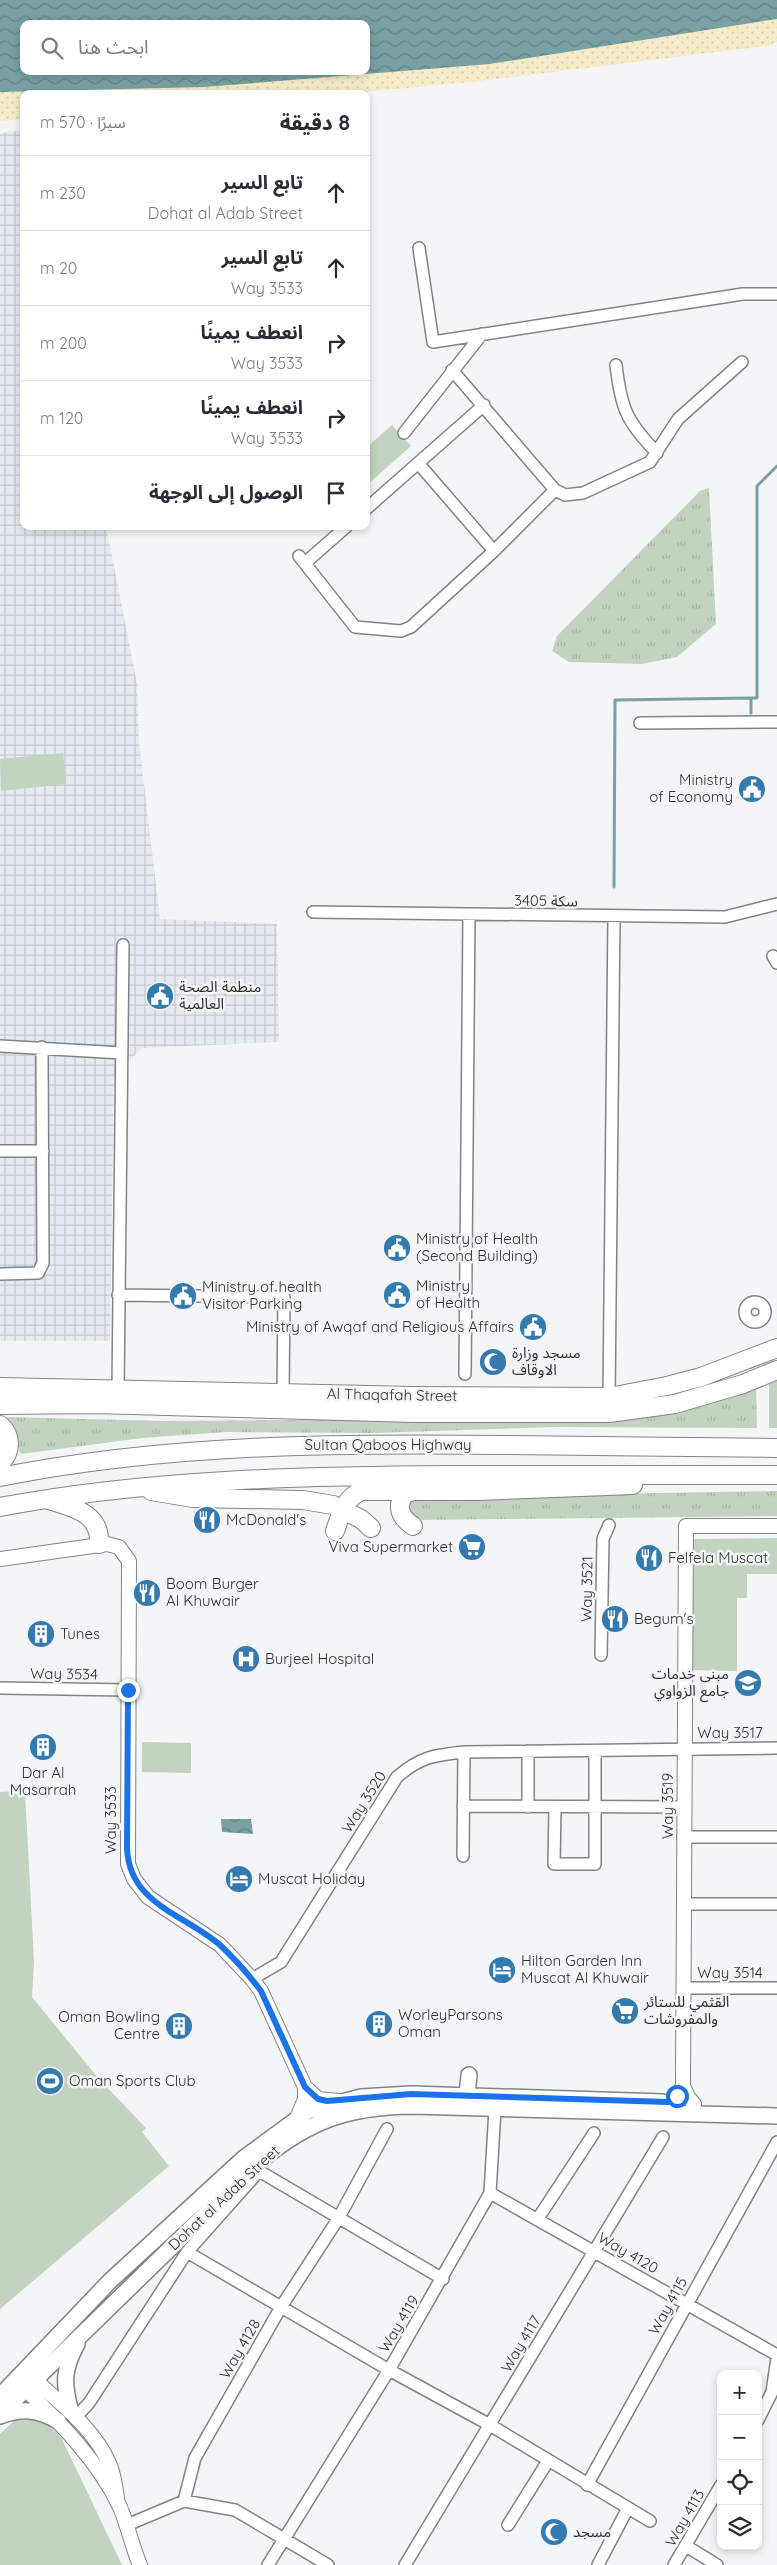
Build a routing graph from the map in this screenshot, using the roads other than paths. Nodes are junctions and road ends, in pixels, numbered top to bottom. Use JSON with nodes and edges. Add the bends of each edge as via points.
{"nodes":[{"id":1,"x":419,"y":248,"type":"dead end"},
{"id":2,"x":777,"y":294,"type":"edge"},
{"id":3,"x":482,"y":334,"type":"junction"},
{"id":4,"x":742,"y":362,"type":"dead end"},
{"id":5,"x":616,"y":365,"type":"dead end"},
{"id":6,"x":452,"y":370,"type":"junction"},
{"id":7,"x":484,"y":405,"type":"junction"},
{"id":8,"x":404,"y":433,"type":"dead end"},
{"id":9,"x":657,"y":453,"type":"junction"},
{"id":10,"x":418,"y":463,"type":"junction"},
{"id":11,"x":555,"y":490,"type":"junction"},
{"id":12,"x":370,"y":505,"type":"edge"},
{"id":13,"x":342,"y":530,"type":"edge"},
{"id":14,"x":494,"y":552,"type":"junction"},
{"id":15,"x":777,"y":722,"type":"edge"},
{"id":16,"x":640,"y":723,"type":"dead end"},
{"id":17,"x":777,"y":904,"type":"edge"},
{"id":18,"x":313,"y":912,"type":"dead end"},
{"id":19,"x":469,"y":914,"type":"junction"},
{"id":20,"x":614,"y":917,"type":"junction"},
{"id":21,"x":123,"y":945,"type":"dead end"},
{"id":22,"x":0,"y":1046,"type":"edge"},
{"id":23,"x":42,"y":1047,"type":"junction"},
{"id":24,"x":122,"y":1053,"type":"junction"},
{"id":25,"x":0,"y":1151,"type":"edge"},
{"id":26,"x":43,"y":1151,"type":"junction"},
{"id":27,"x":0,"y":1274,"type":"edge"},
{"id":28,"x":118,"y":1295,"type":"junction"},
{"id":29,"x":777,"y":1348,"type":"edge"},
{"id":30,"x":777,"y":1370,"type":"edge"},
{"id":31,"x":465,"y":1374,"type":"dead end"},
{"id":32,"x":0,"y":1387,"type":"edge"},
{"id":33,"x":118,"y":1389,"type":"junction"},
{"id":34,"x":283,"y":1394,"type":"junction"},
{"id":35,"x":608,"y":1397,"type":"junction"},
{"id":36,"x":0,"y":1405,"type":"edge"},
{"id":37,"x":664,"y":1406,"type":"junction"},
{"id":38,"x":495,"y":1413,"type":"junction"},
{"id":39,"x":0,"y":1425,"type":"edge"},
{"id":40,"x":777,"y":1448,"type":"edge"},
{"id":41,"x":0,"y":1463,"type":"edge"},
{"id":42,"x":777,"y":1475,"type":"edge"},
{"id":43,"x":0,"y":1477,"type":"edge"},
{"id":44,"x":136,"y":1487,"type":"junction"},
{"id":45,"x":418,"y":1490,"type":"junction"},
{"id":46,"x":44,"y":1499,"type":"junction"},
{"id":47,"x":0,"y":1507,"type":"edge"},
{"id":48,"x":343,"y":1508,"type":"junction"},
{"id":49,"x":609,"y":1525,"type":"dead end"},
{"id":50,"x":413,"y":1526,"type":"dead end"},
{"id":51,"x":777,"y":1526,"type":"edge"},
{"id":52,"x":371,"y":1528,"type":"dead end"},
{"id":53,"x":335,"y":1531,"type":"dead end"},
{"id":54,"x":99,"y":1544,"type":"junction"},
{"id":55,"x":0,"y":1559,"type":"edge"},
{"id":56,"x":601,"y":1655,"type":"dead end"},
{"id":57,"x":0,"y":1688,"type":"edge"},
{"id":58,"x":128,"y":1690,"type":"junction"},
{"id":59,"x":684,"y":1748,"type":"junction"},
{"id":60,"x":777,"y":1748,"type":"edge"},
{"id":61,"x":464,"y":1752,"type":"junction"},
{"id":62,"x":528,"y":1752,"type":"junction"},
{"id":63,"x":595,"y":1752,"type":"junction"},
{"id":64,"x":463,"y":1806,"type":"junction"},
{"id":65,"x":528,"y":1807,"type":"junction"},
{"id":66,"x":555,"y":1807,"type":"junction"},
{"id":67,"x":595,"y":1807,"type":"junction"},
{"id":68,"x":684,"y":1807,"type":"junction"},
{"id":69,"x":683,"y":1837,"type":"junction"},
{"id":70,"x":777,"y":1837,"type":"edge"},
{"id":71,"x":463,"y":1856,"type":"dead end"},
{"id":72,"x":683,"y":1904,"type":"junction"},
{"id":73,"x":777,"y":1904,"type":"edge"},
{"id":74,"x":252,"y":1979,"type":"junction"},
{"id":75,"x":684,"y":1988,"type":"junction"},
{"id":76,"x":777,"y":1988,"type":"edge"},
{"id":77,"x":469,"y":2075,"type":"dead end"},
{"id":78,"x":683,"y":2086,"type":"junction"},
{"id":79,"x":305,"y":2087,"type":"junction"},
{"id":80,"x":467,"y":2096,"type":"junction"},
{"id":81,"x":342,"y":2100,"type":"junction"},
{"id":82,"x":668,"y":2102,"type":"junction"},
{"id":83,"x":694,"y":2104,"type":"junction"},
{"id":84,"x":777,"y":2107,"type":"edge"},
{"id":85,"x":495,"y":2108,"type":"junction"},
{"id":86,"x":777,"y":2116,"type":"edge"},
{"id":87,"x":298,"y":2118,"type":"junction"},
{"id":88,"x":387,"y":2129,"type":"dead end"},
{"id":89,"x":594,"y":2134,"type":"dead end"},
{"id":90,"x":662,"y":2137,"type":"dead end"},
{"id":91,"x":777,"y":2142,"type":"edge"},
{"id":92,"x":490,"y":2193,"type":"junction"},
{"id":93,"x":338,"y":2219,"type":"junction"},
{"id":94,"x":537,"y":2220,"type":"junction"},
{"id":95,"x":594,"y":2250,"type":"junction"},
{"id":96,"x":187,"y":2252,"type":"junction"},
{"id":97,"x":443,"y":2279,"type":"junction"},
{"id":98,"x":686,"y":2304,"type":"junction"},
{"id":99,"x":281,"y":2308,"type":"junction"},
{"id":100,"x":86,"y":2328,"type":"junction"},
{"id":101,"x":777,"y":2357,"type":"edge"},
{"id":102,"x":389,"y":2370,"type":"junction"},
{"id":103,"x":25,"y":2380,"type":"junction"},
{"id":104,"x":0,"y":2396,"type":"edge"},
{"id":105,"x":0,"y":2415,"type":"edge"},
{"id":106,"x":74,"y":2415,"type":"junction"},
{"id":107,"x":760,"y":2415,"type":"edge"},
{"id":108,"x":58,"y":2421,"type":"junction"},
{"id":109,"x":490,"y":2426,"type":"junction"},
{"id":110,"x":548,"y":2461,"type":"junction"},
{"id":111,"x":587,"y":2485,"type":"junction"},
{"id":112,"x":717,"y":2492,"type":"edge"},
{"id":113,"x":184,"y":2501,"type":"junction"},
{"id":114,"x":119,"y":2505,"type":"junction"},
{"id":115,"x":628,"y":2508,"type":"junction"},
{"id":116,"x":650,"y":2521,"type":"dead end"},
{"id":117,"x":127,"y":2525,"type":"junction"},
{"id":118,"x":508,"y":2525,"type":"dead end"},
{"id":119,"x":285,"y":2539,"type":"junction"},
{"id":120,"x":686,"y":2546,"type":"junction"},
{"id":121,"x":140,"y":2565,"type":"edge"},
{"id":122,"x":268,"y":2565,"type":"edge"},
{"id":123,"x":328,"y":2565,"type":"edge"},
{"id":124,"x":405,"y":2565,"type":"edge"},
{"id":125,"x":598,"y":2565,"type":"edge"},
{"id":126,"x":674,"y":2565,"type":"edge"},
{"id":127,"x":717,"y":2565,"type":"edge"}],
"edges":[{"from":1,"to":3,"type":"street","via":[[433,342]]},
{"from":2,"to":3,"type":"street","via":[[743,294]]},
{"from":3,"to":6,"type":"street"},
{"from":4,"to":9,"type":"street","via":[[678,419]]},
{"from":5,"to":9,"type":"street","via":[[624,411]]},
{"from":6,"to":7,"type":"street"},
{"from":6,"to":8,"type":"street"},
{"from":7,"to":10,"type":"street"},
{"from":7,"to":11,"type":"street"},
{"from":9,"to":11,"type":"street","via":[[650,462],[583,493],[565,495]]},
{"from":10,"to":12,"type":"street"},
{"from":10,"to":14,"type":"street"},
{"from":11,"to":14,"type":"street"},
{"from":13,"to":14,"type":"street","via":[[302,559],[355,627],[401,631],[411,627]]},
{"from":15,"to":16,"type":"street"},
{"from":17,"to":20,"type":"street","name":"سكة 3405","via":[[724,917]]},
{"from":18,"to":19,"type":"street","name":"سكة 3405"},
{"from":19,"to":20,"type":"street","name":"سكة 3405"},
{"from":19,"to":31,"type":"street"},
{"from":20,"to":35,"type":"street"},
{"from":21,"to":24,"type":"street"},
{"from":22,"to":23,"type":"street"},
{"from":23,"to":24,"type":"street"},
{"from":23,"to":26,"type":"street"},
{"from":24,"to":28,"type":"street"},
{"from":25,"to":26,"type":"street"},
{"from":26,"to":27,"type":"street","via":[[43,1263],[38,1273]]},
{"from":28,"to":33,"type":"street"},
{"from":28,"to":34,"type":"street","via":[[284,1296]]},
{"from":29,"to":35,"type":"main road","name":"Al Thaqafah Street","via":[[701,1377]]},
{"from":30,"to":37,"type":"main road","name":"Al Thaqafah Street","via":[[743,1384]]},
{"from":32,"to":33,"type":"main road","name":"Al Thaqafah Street"},
{"from":33,"to":34,"type":"main road","name":"Al Thaqafah Street"},
{"from":34,"to":35,"type":"main road","name":"Al Thaqafah Street"},
{"from":35,"to":37,"type":"main road","via":[[620,1405]]},
{"from":35,"to":38,"type":"main road","via":[[602,1407]]},
{"from":36,"to":38,"type":"main road","name":"Al Thaqafah Street","via":[[95,1404]]},
{"from":37,"to":38,"type":"main road","name":"Al Thaqafah Street","via":[[609,1413]]},
{"from":39,"to":41,"type":"main road","via":[[7,1434],[9,1445]]},
{"from":40,"to":43,"type":"main road","name":"Sultan Qaboos Highway","via":[[264,1446],[189,1452]]},
{"from":42,"to":44,"type":"main road","name":"Sultan Qaboos Highway","via":[[391,1476]]},
{"from":42,"to":45,"type":"main road","via":[[599,1488]]},
{"from":44,"to":46,"type":"main road","name":"Sultan Qaboos Highway"},
{"from":44,"to":48,"type":"main road","via":[[193,1498],[303,1500]]},
{"from":45,"to":48,"type":"main road","via":[[361,1491],[350,1496]]},
{"from":45,"to":50,"type":"main road","via":[[404,1494],[400,1501],[399,1511]]},
{"from":46,"to":47,"type":"main road","name":"Sultan Qaboos Highway"},
{"from":46,"to":54,"type":"main road","via":[[90,1516],[98,1529]]},
{"from":48,"to":52,"type":"main road"},
{"from":48,"to":53,"type":"main road"},
{"from":49,"to":56,"type":"street","name":"Way 3521","via":[[603,1539]]},
{"from":51,"to":59,"type":"street","name":"Way 3519","via":[[686,1526]]},
{"from":54,"to":55,"type":"street"},
{"from":54,"to":58,"type":"street","name":"Way 3533","via":[[119,1547],[130,1561]]},
{"from":57,"to":58,"type":"street","name":"Way 3534"},
{"from":58,"to":74,"type":"street","name":"Way 3533","via":[[127,1848],[130,1871],[148,1897],[220,1945]]},
{"from":59,"to":60,"type":"street","name":"Way 3517"},
{"from":59,"to":63,"type":"street","name":"Way 3520"},
{"from":59,"to":68,"type":"street","name":"Way 3519"},
{"from":61,"to":62,"type":"street","name":"Way 3520"},
{"from":61,"to":64,"type":"street"},
{"from":61,"to":74,"type":"street","name":"Way 3520","via":[[430,1756],[397,1777],[281,1962]]},
{"from":62,"to":63,"type":"street","name":"Way 3520"},
{"from":62,"to":65,"type":"street"},
{"from":63,"to":67,"type":"street"},
{"from":64,"to":65,"type":"street"},
{"from":64,"to":71,"type":"street"},
{"from":65,"to":66,"type":"street"},
{"from":66,"to":67,"type":"street"},
{"from":66,"to":67,"type":"street","via":[[554,1864],[595,1864]]},
{"from":67,"to":68,"type":"street"},
{"from":68,"to":69,"type":"street","name":"Way 3519"},
{"from":69,"to":70,"type":"street"},
{"from":69,"to":72,"type":"street","name":"Way 3519"},
{"from":72,"to":73,"type":"street"},
{"from":72,"to":75,"type":"street","name":"Way 3519"},
{"from":74,"to":79,"type":"street","name":"Way 3533","via":[[261,1991]]},
{"from":75,"to":76,"type":"street","name":"Way 3514"},
{"from":75,"to":78,"type":"street","name":"Way 3519"},
{"from":77,"to":80,"type":"main road"},
{"from":78,"to":82,"type":"street"},
{"from":78,"to":83,"type":"street"},
{"from":79,"to":81,"type":"street","via":[[318,2099]]},
{"from":79,"to":87,"type":"street","via":[[305,2099]]},
{"from":80,"to":81,"type":"main road","name":"Dohat al Adab Street","via":[[403,2094]]},
{"from":80,"to":82,"type":"main road","name":"Dohat al Adab Street"},
{"from":81,"to":87,"type":"main road","name":"Dohat al Adab Street"},
{"from":82,"to":83,"type":"main road","name":"Dohat al Adab Street"},
{"from":83,"to":84,"type":"main road","name":"Dohat al Adab Street"},
{"from":85,"to":86,"type":"main road","name":"Dohat al Adab Street"},
{"from":85,"to":92,"type":"street","name":"Way 4119"},
{"from":85,"to":100,"type":"main road","name":"Dohat al Adab Street","via":[[377,2107],[352,2111],[306,2128],[260,2161]]},
{"from":87,"to":103,"type":"main road","name":"Dohat al Adab Street","via":[[244,2158],[110,2282]]},
{"from":88,"to":93,"type":"street","name":"Way 4128"},
{"from":89,"to":94,"type":"street"},
{"from":90,"to":95,"type":"street","name":"Way 4117"},
{"from":91,"to":98,"type":"street","name":"Way 4115"},
{"from":92,"to":94,"type":"street","name":"Way 4120"},
{"from":92,"to":97,"type":"street","name":"Way 4119"},
{"from":93,"to":96,"type":"street","via":[[259,2171]]},
{"from":93,"to":97,"type":"street"},
{"from":93,"to":99,"type":"street","name":"Way 4128"},
{"from":94,"to":95,"type":"street","name":"Way 4120"},
{"from":95,"to":98,"type":"street","name":"Way 4120"},
{"from":95,"to":109,"type":"street","name":"Way 4117"},
{"from":96,"to":99,"type":"street"},
{"from":96,"to":106,"type":"street","via":[[89,2403]]},
{"from":97,"to":102,"type":"street","name":"Way 4119"},
{"from":98,"to":101,"type":"street","name":"Way 4120"},
{"from":98,"to":111,"type":"street","name":"Way 4115"},
{"from":99,"to":102,"type":"street"},
{"from":99,"to":113,"type":"street","name":"Way 4128","via":[[196,2458]]},
{"from":100,"to":103,"type":"main road","name":"Dohat al Adab Street"},
{"from":100,"to":106,"type":"main road","via":[[66,2364],[66,2395]]},
{"from":101,"to":107,"type":"street","via":[[772,2392]]},
{"from":102,"to":109,"type":"street"},
{"from":102,"to":119,"type":"street","name":"Way 4119"},
{"from":103,"to":104,"type":"main road","name":"Dohat al Adab Street"},
{"from":103,"to":105,"type":"main road","name":"Dohat al Adab Street"},
{"from":103,"to":106,"type":"street"},
{"from":103,"to":108,"type":"street"},
{"from":105,"to":108,"type":"main road","via":[[36,2410]]},
{"from":106,"to":114,"type":"street","via":[[110,2465]]},
{"from":108,"to":114,"type":"street","via":[[75,2439]]},
{"from":109,"to":110,"type":"street"},
{"from":109,"to":124,"type":"street","name":"Way 4117"},
{"from":110,"to":111,"type":"street"},
{"from":110,"to":118,"type":"street"},
{"from":111,"to":115,"type":"street"},
{"from":112,"to":120,"type":"street","name":"Way 4113"},
{"from":113,"to":117,"type":"street"},
{"from":113,"to":119,"type":"street","via":[[236,2510]]},
{"from":114,"to":117,"type":"street"},
{"from":115,"to":116,"type":"street"},
{"from":115,"to":125,"type":"street"},
{"from":117,"to":121,"type":"street"},
{"from":119,"to":122,"type":"street","name":"Way 4119"},
{"from":119,"to":123,"type":"street"},
{"from":120,"to":126,"type":"street","name":"Way 4113"},
{"from":120,"to":127,"type":"street"}]}
